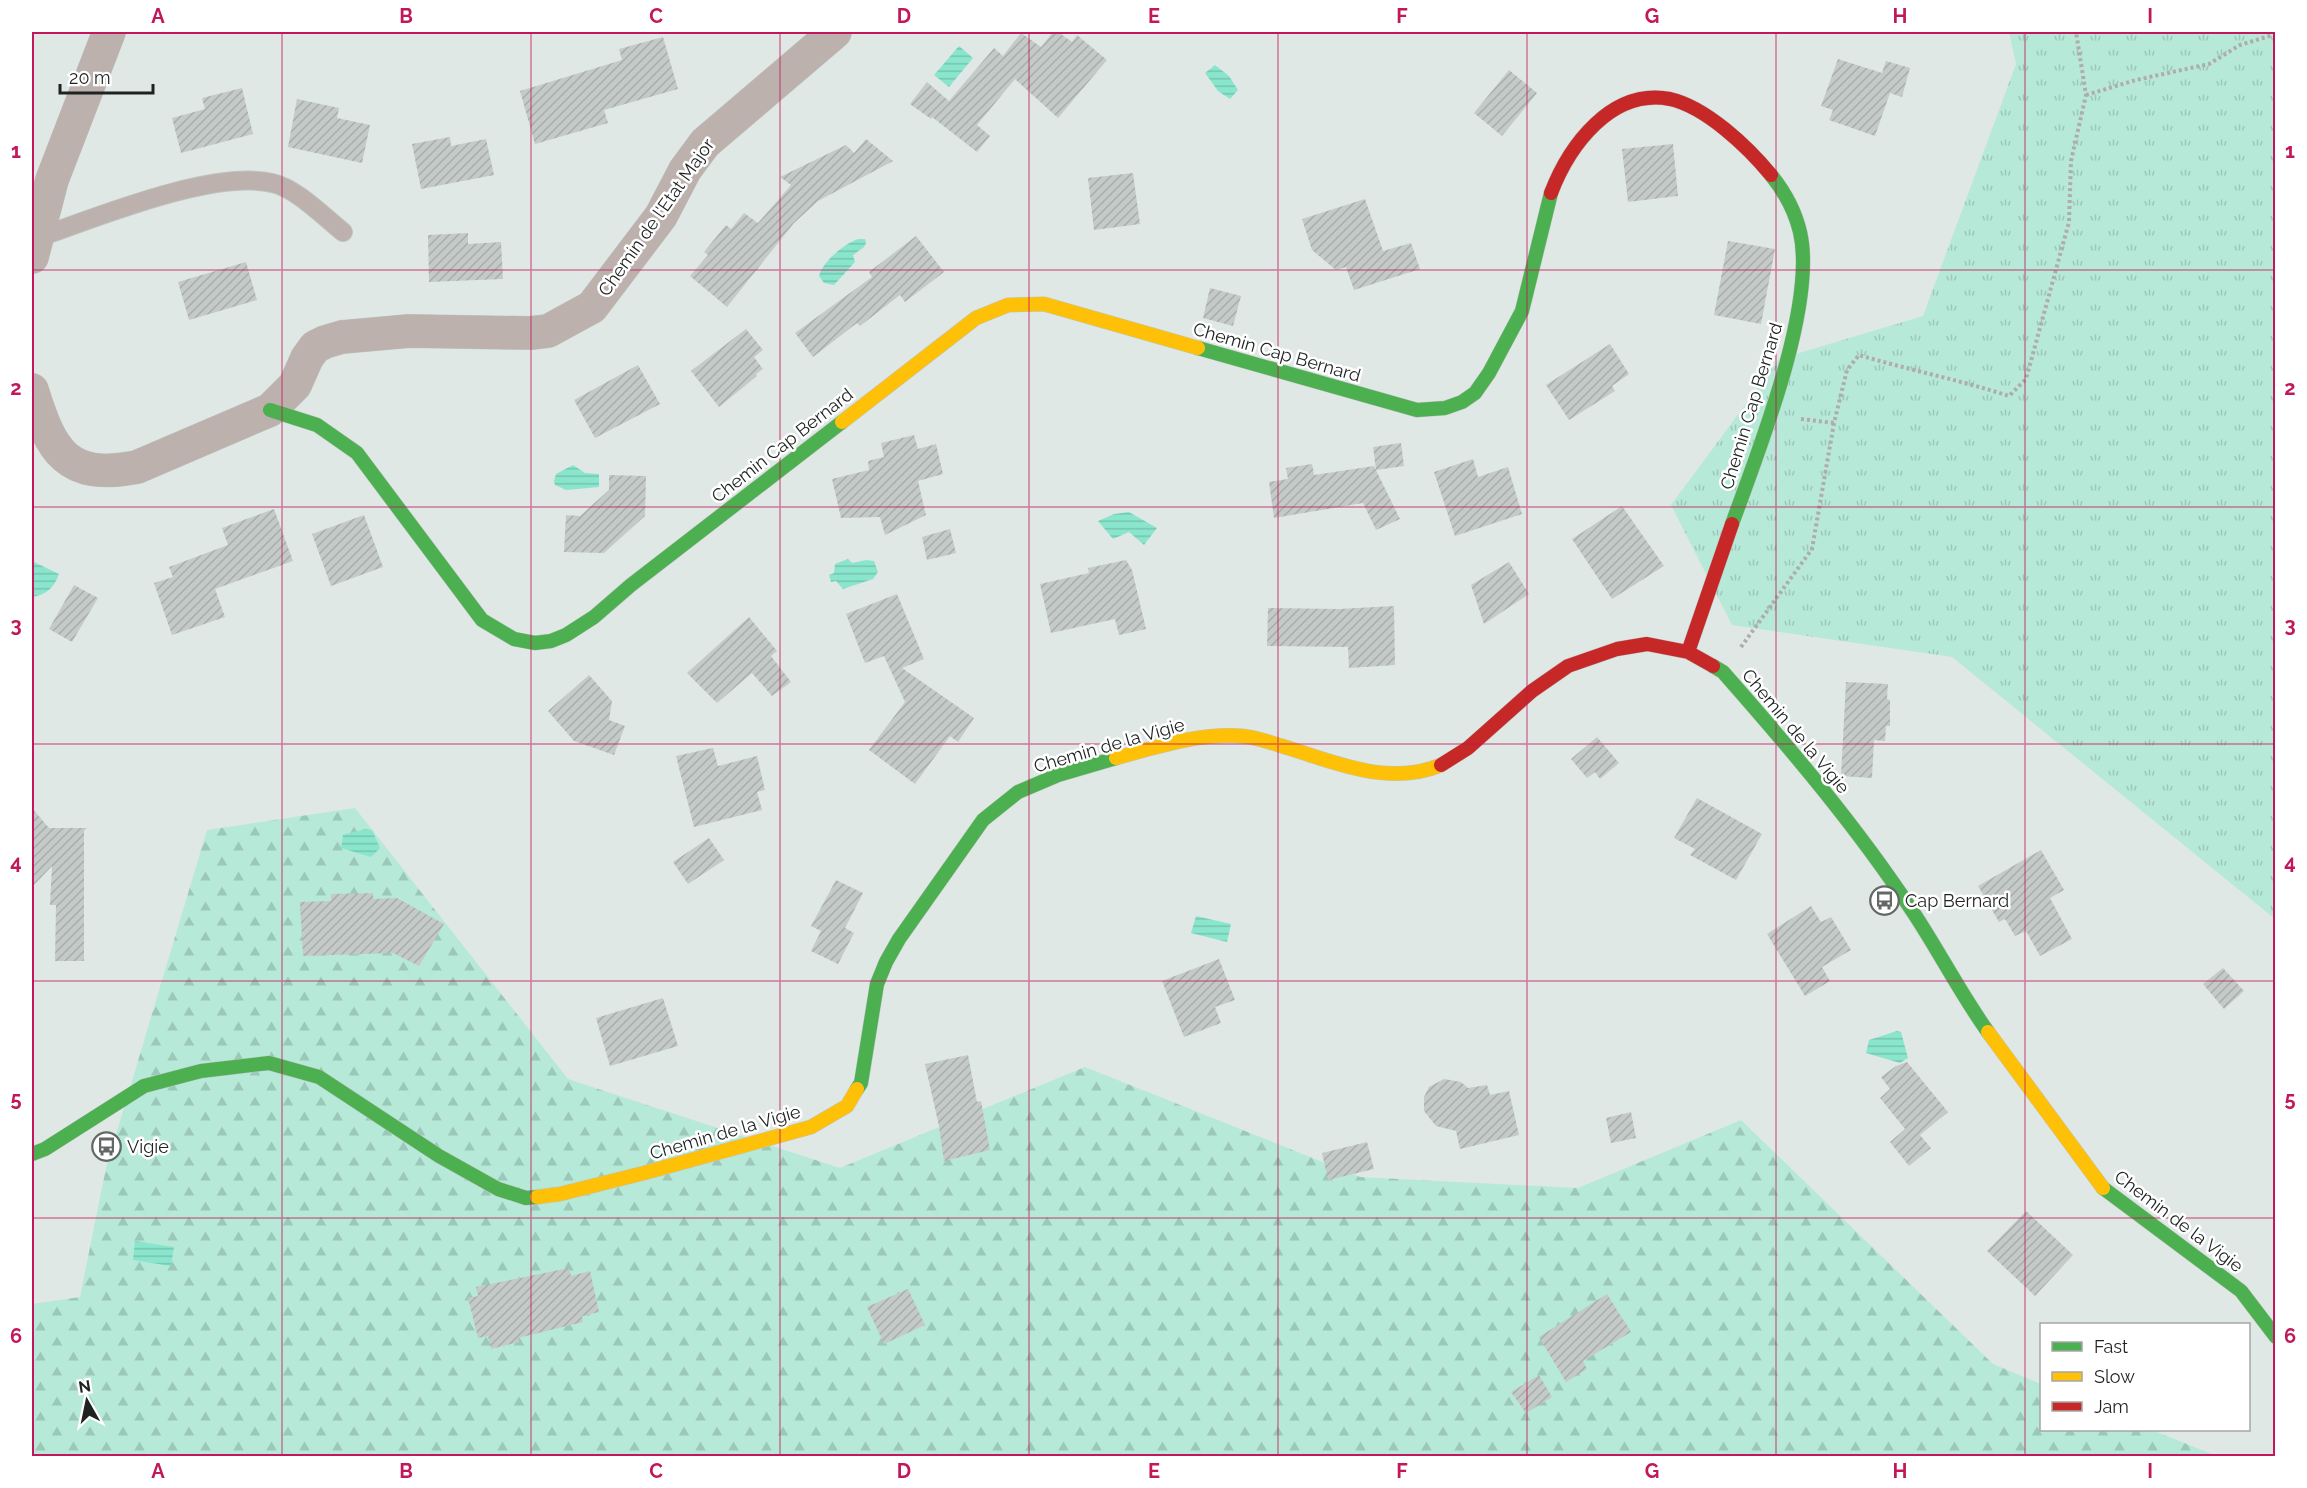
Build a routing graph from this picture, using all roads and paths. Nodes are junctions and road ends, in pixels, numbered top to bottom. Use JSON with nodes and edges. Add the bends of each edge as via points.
{"nodes":[{"id":1,"x":109,"y":32,"type":"edge"},
{"id":2,"x":835,"y":32,"type":"edge"},
{"id":3,"x":2076,"y":32,"type":"edge"},
{"id":4,"x":2276,"y":34,"type":"edge"},
{"id":5,"x":2086,"y":95,"type":"junction"},
{"id":6,"x":343,"y":232,"type":"dead end"},
{"id":7,"x":34,"y":247,"type":"edge"},
{"id":8,"x":32,"y":390,"type":"edge"},
{"id":9,"x":270,"y":410,"type":"junction"},
{"id":10,"x":37,"y":426,"type":"edge"},
{"id":11,"x":1688,"y":652,"type":"junction"},
{"id":12,"x":1723,"y":672,"type":"junction"},
{"id":13,"x":32,"y":1154,"type":"edge"},
{"id":14,"x":2276,"y":1337,"type":"edge"}],
"edges":[{"from":1,"to":7,"type":"street","via":[[52,180]]},
{"from":2,"to":9,"type":"street","name":"Chemin de l'Etat Major","via":[[705,143],[685,170],[661,216],[592,307],[548,331],[409,331],[325,342],[315,347],[295,385]]},
{"from":3,"to":5,"type":"path"},
{"from":4,"to":5,"type":"path","via":[[2240,45],[2209,64]]},
{"from":5,"to":12,"type":"path","via":[[2071,161],[2068,222],[2026,378],[2009,396],[1859,355],[1847,370],[1834,423],[1812,549]]},
{"from":6,"to":7,"type":"lane","via":[[290,190],[245,180],[218,182],[157,198]]},
{"from":8,"to":10,"type":"street","name":"Chemin de l'Etat Major"},
{"from":9,"to":10,"type":"street","name":"Chemin de l'Etat Major","via":[[137,467],[114,471],[91,470],[66,460]]},
{"from":9,"to":11,"type":"street","name":"Chemin Cap Bernard","via":[[306,419],[333,433],[357,453],[482,620],[519,641],[561,639],[602,611],[968,323],[1002,305],[1044,304],[1417,410],[1456,405],[1486,380],[1522,310],[1549,195],[1557,173],[1582,135],[1617,108],[1640,99],[1680,101],[1703,112],[1756,156],[1774,177],[1795,216],[1804,269],[1796,321],[1771,415]]},
{"from":11,"to":12,"type":"street","name":"Chemin de la Vigie"},
{"from":11,"to":13,"type":"street","name":"Chemin de la Vigie","via":[[1647,644],[1617,649],[1568,666],[1532,691],[1468,748],[1440,766],[1412,774],[1360,770],[1258,739],[1213,736],[1178,741],[1058,775],[1018,792],[983,820],[899,939],[878,984],[861,1083],[847,1106],[811,1126],[644,1173],[560,1194],[526,1198],[498,1189],[439,1156],[319,1077],[269,1063],[201,1071],[144,1086]]},
{"from":12,"to":14,"type":"street","name":"Chemin de la Vigie","via":[[1872,854],[1914,913],[1965,1000],[2103,1188],[2241,1291]]}]}
